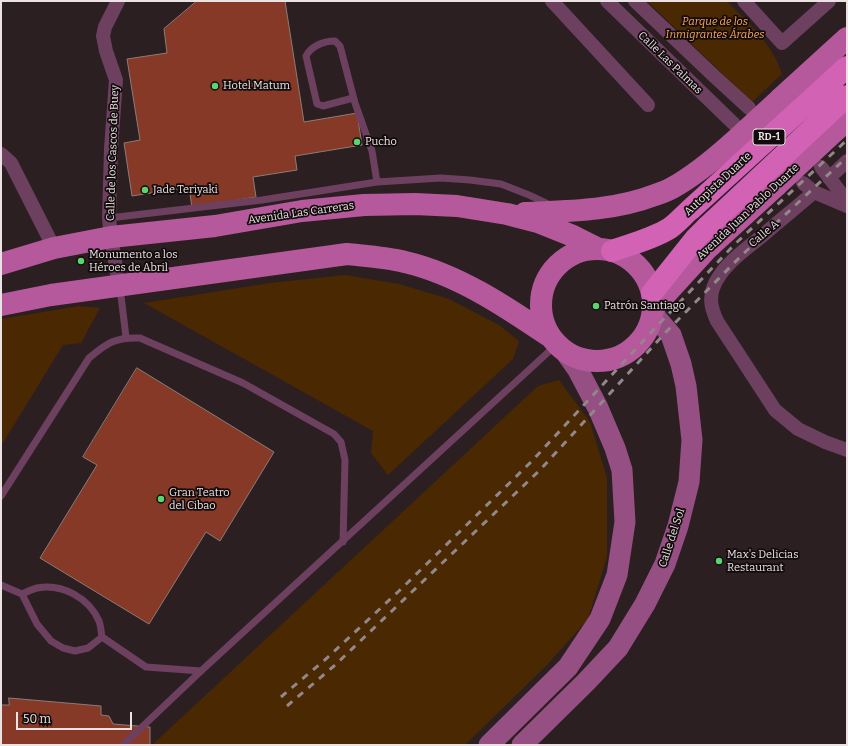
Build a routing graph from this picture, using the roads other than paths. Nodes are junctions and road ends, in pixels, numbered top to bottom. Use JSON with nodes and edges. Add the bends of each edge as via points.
{"nodes":[{"id":1,"x":118,"y":1,"type":"edge"},
{"id":2,"x":552,"y":1,"type":"edge"},
{"id":3,"x":607,"y":1,"type":"edge"},
{"id":4,"x":635,"y":1,"type":"edge"},
{"id":5,"x":744,"y":1,"type":"edge"},
{"id":6,"x":829,"y":1,"type":"edge"},
{"id":7,"x":847,"y":38,"type":"edge"},
{"id":8,"x":847,"y":67,"type":"edge"},
{"id":9,"x":847,"y":96,"type":"edge"},
{"id":10,"x":353,"y":98,"type":"junction"},
{"id":11,"x":648,"y":105,"type":"dead end"},
{"id":12,"x":749,"y":108,"type":"dead end"},
{"id":13,"x":847,"y":120,"type":"edge"},
{"id":14,"x":732,"y":134,"type":"junction"},
{"id":15,"x":1,"y":154,"type":"edge"},
{"id":16,"x":847,"y":161,"type":"edge"},
{"id":17,"x":821,"y":167,"type":"dead end"},
{"id":18,"x":829,"y":178,"type":"junction"},
{"id":19,"x":377,"y":182,"type":"junction"},
{"id":20,"x":802,"y":183,"type":"dead end"},
{"id":21,"x":814,"y":192,"type":"junction"},
{"id":22,"x":847,"y":201,"type":"edge"},
{"id":23,"x":847,"y":206,"type":"edge"},
{"id":24,"x":562,"y":212,"type":"junction"},
{"id":25,"x":507,"y":214,"type":"junction"},
{"id":26,"x":110,"y":228,"type":"junction"},
{"id":27,"x":54,"y":248,"type":"junction"},
{"id":28,"x":605,"y":249,"type":"junction"},
{"id":29,"x":1,"y":264,"type":"edge"},
{"id":30,"x":120,"y":286,"type":"junction"},
{"id":31,"x":1,"y":305,"type":"edge"},
{"id":32,"x":653,"y":305,"type":"junction"},
{"id":33,"x":126,"y":337,"type":"junction"},
{"id":34,"x":557,"y":345,"type":"junction"},
{"id":35,"x":847,"y":450,"type":"edge"},
{"id":36,"x":1,"y":496,"type":"edge"},
{"id":37,"x":343,"y":542,"type":"junction"},
{"id":38,"x":1,"y":585,"type":"edge"},
{"id":39,"x":22,"y":594,"type":"junction"},
{"id":40,"x":102,"y":637,"type":"junction"},
{"id":41,"x":201,"y":671,"type":"junction"},
{"id":42,"x":122,"y":745,"type":"edge"},
{"id":43,"x":488,"y":745,"type":"edge"},
{"id":44,"x":522,"y":745,"type":"edge"}],
"edges":[{"from":1,"to":26,"type":"street","name":"Calle de los Cascos de Buey","via":[[103,36],[116,80],[111,149]]},
{"from":2,"to":11,"type":"street"},
{"from":3,"to":14,"type":"street","name":"Calle Las Palmas"},
{"from":4,"to":12,"type":"street","name":"Calle Las Palmas"},
{"from":5,"to":6,"type":"street","via":[[782,43]]},
{"from":7,"to":14,"type":"main road","bridge":true,"via":[[780,99]]},
{"from":8,"to":28,"type":"highway","name":"Autopista Duarte","number":"RD-1","bridge":true,"via":[[678,222],[646,239]]},
{"from":9,"to":32,"type":"highway","number":"RD-1","bridge":true,"via":[[694,239]]},
{"from":10,"to":10,"type":"lane","via":[[340,46],[335,41],[330,41],[312,48],[306,56],[317,104],[323,106]]},
{"from":10,"to":19,"type":"lane","via":[[372,151]]},
{"from":13,"to":32,"type":"main road","name":"Avenida Juan Pablo Duarte","bridge":true,"via":[[706,250]]},
{"from":14,"to":24,"type":"main road","via":[[705,167],[671,189],[640,201],[614,207]]},
{"from":15,"to":27,"type":"street","via":[[11,163]]},
{"from":16,"to":18,"type":"street"},
{"from":17,"to":18,"type":"street"},
{"from":18,"to":22,"type":"street"},
{"from":19,"to":24,"type":"lane","via":[[441,178],[490,182],[528,195]]},
{"from":19,"to":26,"type":"lane"},
{"from":20,"to":21,"type":"street"},
{"from":21,"to":23,"type":"street"},
{"from":21,"to":35,"type":"street","name":"Calle A","via":[[730,263],[712,289],[710,299],[717,321],[775,410],[798,429]]},
{"from":24,"to":25,"type":"main road"},
{"from":25,"to":26,"type":"main road","name":"Avenida Las Carreras","via":[[457,206],[364,205],[302,211],[215,226]]},
{"from":25,"to":28,"type":"main road","name":"Avenida Las Carreras","via":[[538,222]]},
{"from":26,"to":27,"type":"main road","name":"Avenida Las Carreras"},
{"from":26,"to":30,"type":"street","name":"Calle de los Cascos de Buey"},
{"from":27,"to":29,"type":"main road","name":"Avenida Las Carreras"},
{"from":28,"to":32,"type":"main road","via":[[626,257],[638,266],[647,279]]},
{"from":28,"to":34,"type":"main road","via":[[580,251],[564,258],[552,270],[544,286],[540,303],[542,320]]},
{"from":30,"to":31,"type":"main road"},
{"from":30,"to":33,"type":"lane"},
{"from":30,"to":34,"type":"main road","via":[[347,254],[376,256],[405,262],[456,280],[508,308]]},
{"from":32,"to":34,"type":"main road","via":[[645,334],[636,346],[623,356],[593,362],[577,359]]},
{"from":32,"to":44,"type":"main road","name":"Calle del Sol","via":[[671,335],[686,386],[692,440],[689,482],[678,526],[665,564],[645,604],[618,648]]},
{"from":33,"to":36,"type":"lane","via":[[106,344],[89,358]]},
{"from":33,"to":37,"type":"lane","via":[[140,338],[242,383],[334,434],[341,442],[345,460]]},
{"from":34,"to":37,"type":"lane"},
{"from":34,"to":43,"type":"main road","via":[[575,366],[598,408],[622,470],[625,522],[617,575],[600,619],[568,668]]},
{"from":37,"to":41,"type":"lane"},
{"from":38,"to":39,"type":"lane"},
{"from":39,"to":40,"type":"lane","via":[[36,588],[67,591],[91,608],[99,622]]},
{"from":39,"to":40,"type":"lane","via":[[37,624],[51,641],[63,648],[88,648]]},
{"from":40,"to":41,"type":"lane","via":[[146,668]]},
{"from":41,"to":42,"type":"lane"}]}
